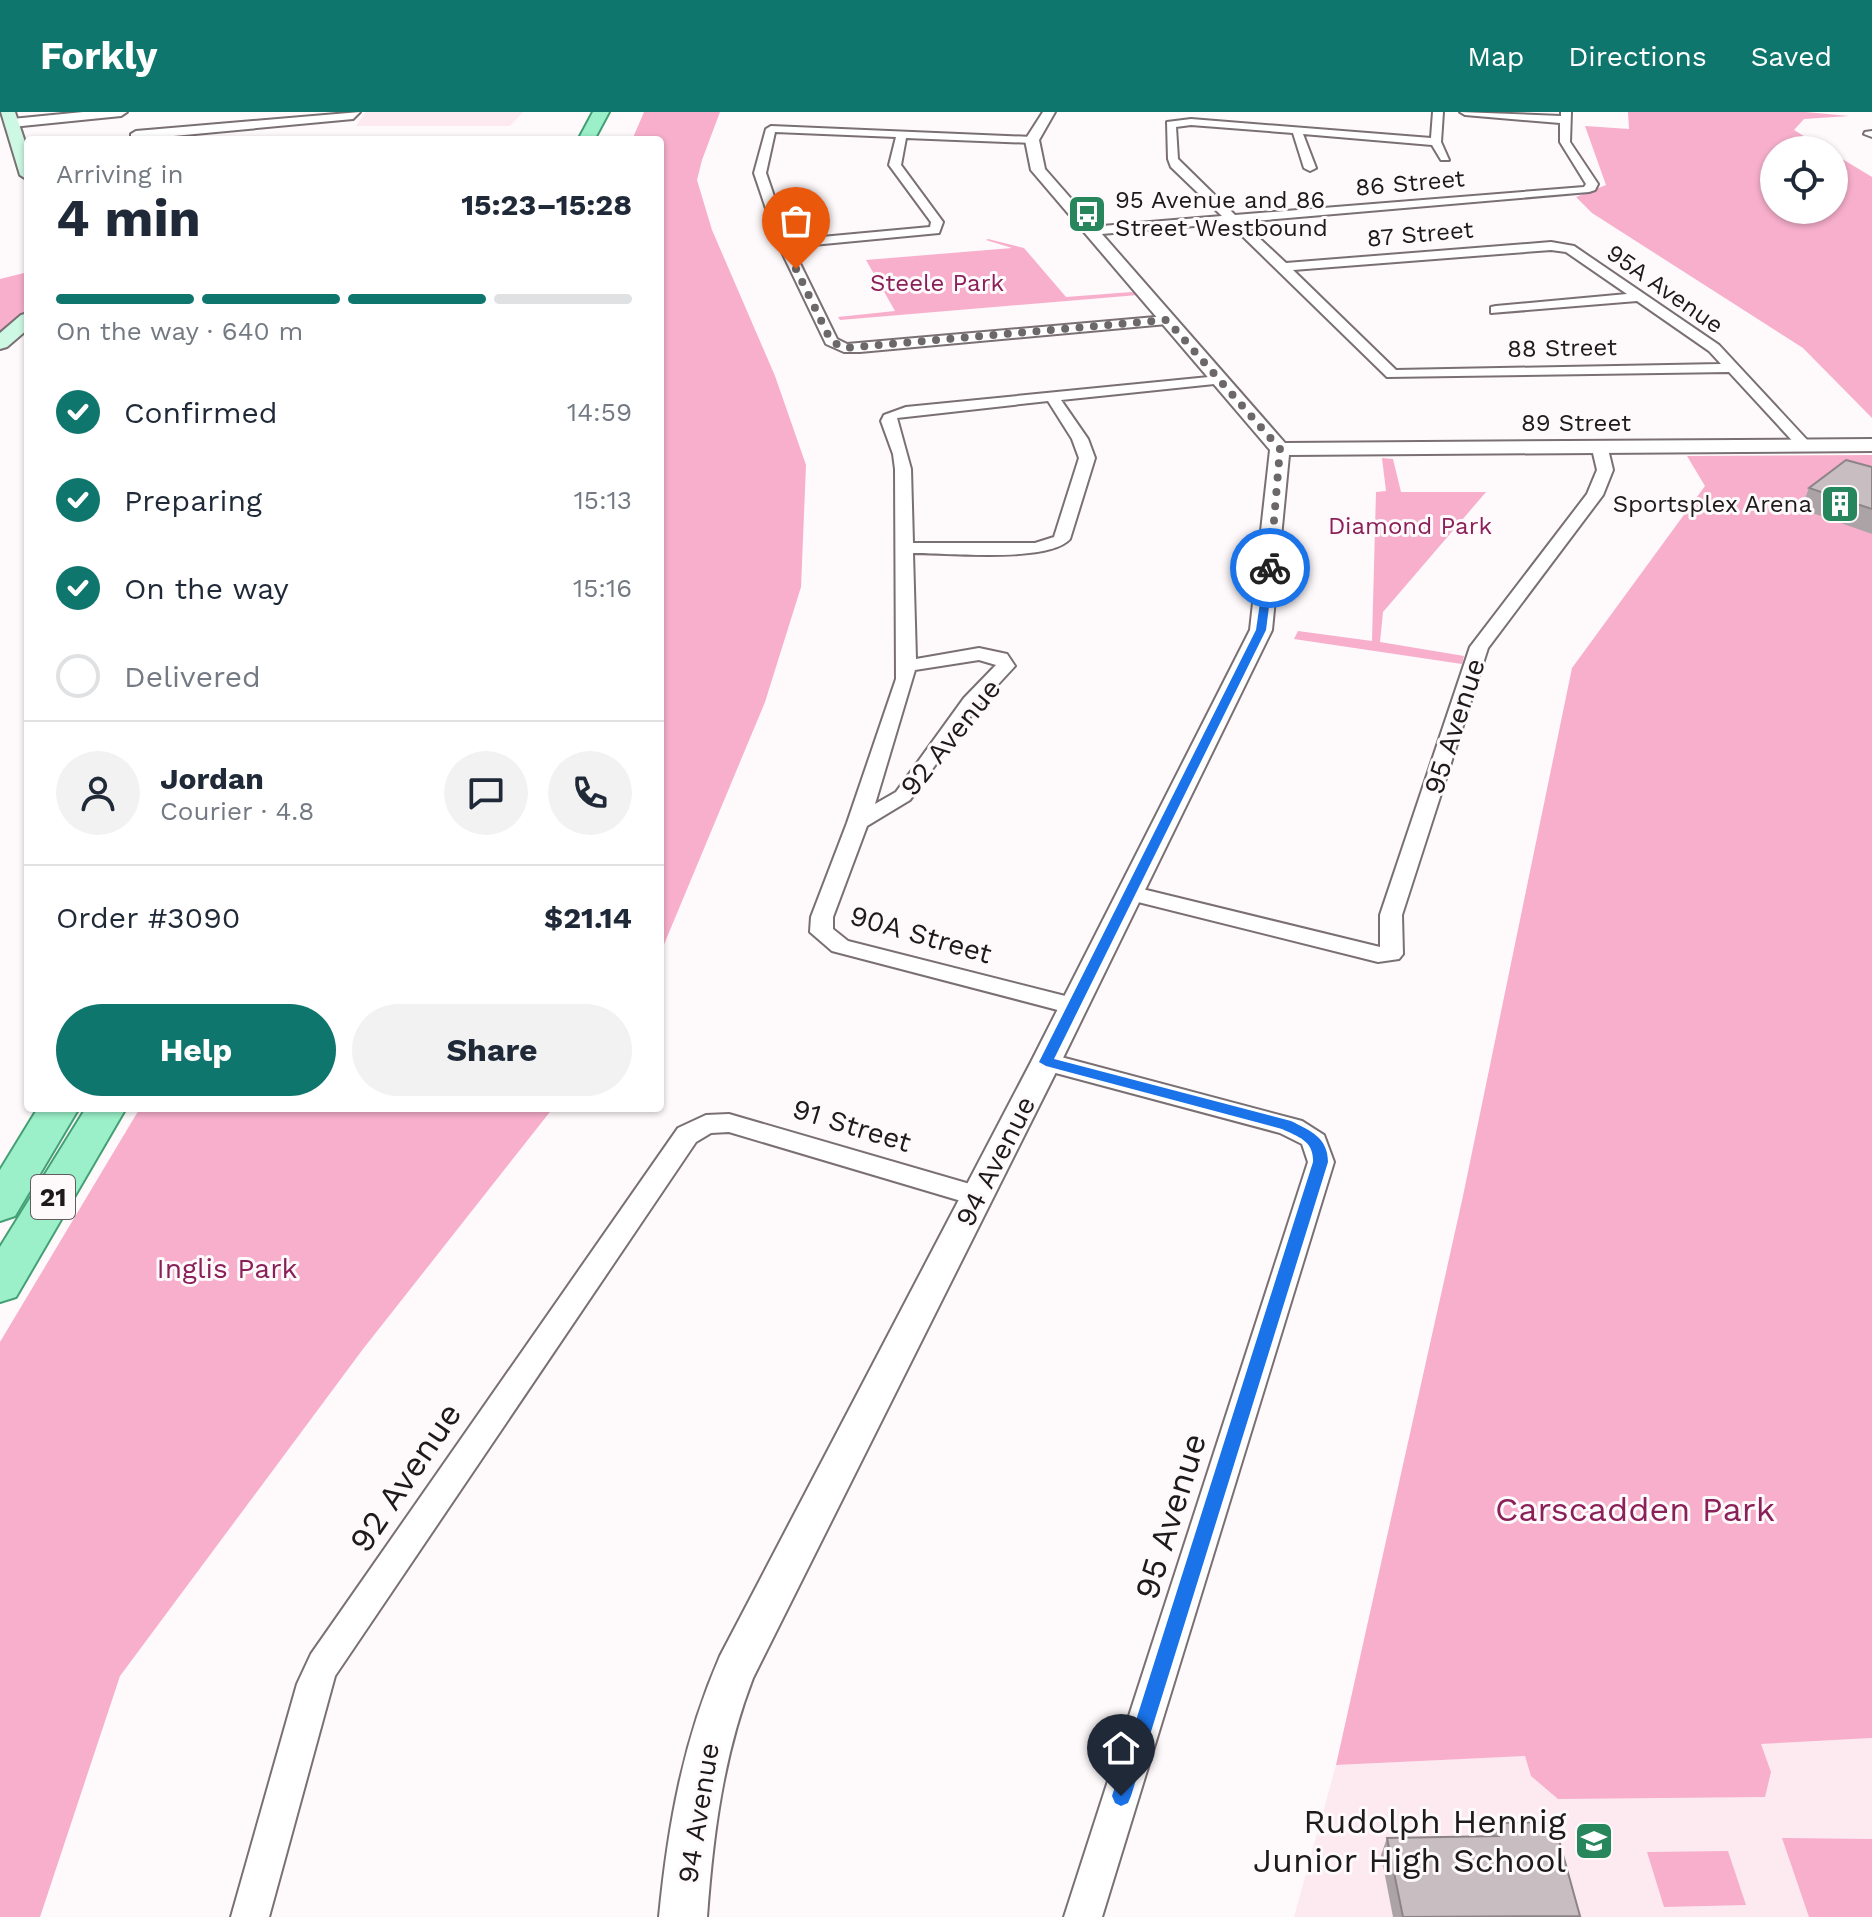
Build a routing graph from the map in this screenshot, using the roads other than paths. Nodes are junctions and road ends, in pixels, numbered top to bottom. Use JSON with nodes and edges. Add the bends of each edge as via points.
{"nodes":[{"id":1,"x":72,"y":112,"type":"edge"},
{"id":2,"x":121,"y":112,"type":"edge"},
{"id":3,"x":601,"y":112,"type":"edge"},
{"id":4,"x":1048,"y":112,"type":"edge"},
{"id":5,"x":1438,"y":112,"type":"edge"},
{"id":6,"x":1465,"y":112,"type":"edge"},
{"id":7,"x":348,"y":114,"type":"edge"},
{"id":8,"x":29,"y":116,"type":"edge"},
{"id":9,"x":1566,"y":116,"type":"edge"},
{"id":10,"x":10,"y":118,"type":"edge"},
{"id":11,"x":1297,"y":131,"type":"junction"},
{"id":12,"x":902,"y":134,"type":"junction"},
{"id":13,"x":35,"y":136,"type":"edge"},
{"id":14,"x":136,"y":136,"type":"edge"},
{"id":15,"x":588,"y":136,"type":"edge"},
{"id":16,"x":1032,"y":140,"type":"junction"},
{"id":17,"x":1436,"y":142,"type":"junction"},
{"id":18,"x":1445,"y":158,"type":"dead end"},
{"id":19,"x":24,"y":160,"type":"edge"},
{"id":20,"x":1310,"y":168,"type":"dead end"},
{"id":21,"x":1231,"y":220,"type":"junction"},
{"id":22,"x":1090,"y":231,"type":"junction"},
{"id":23,"x":784,"y":244,"type":"junction"},
{"id":24,"x":1561,"y":246,"type":"joint"},
{"id":25,"x":1282,"y":267,"type":"junction"},
{"id":26,"x":1638,"y":297,"type":"junction"},
{"id":27,"x":1496,"y":310,"type":"dead end"},
{"id":28,"x":1167,"y":320,"type":"junction"},
{"id":29,"x":24,"y":322,"type":"edge"},
{"id":30,"x":0,"y":343,"type":"edge"},
{"id":31,"x":24,"y":343,"type":"edge"},
{"id":32,"x":0,"y":361,"type":"edge"},
{"id":33,"x":1732,"y":368,"type":"junction"},
{"id":34,"x":1219,"y":380,"type":"junction"},
{"id":35,"x":1052,"y":397,"type":"junction"},
{"id":36,"x":1804,"y":445,"type":"junction"},
{"id":37,"x":1872,"y":445,"type":"edge"},
{"id":38,"x":1280,"y":449,"type":"junction"},
{"id":39,"x":1600,"y":449,"type":"junction"},
{"id":40,"x":904,"y":548,"type":"junction"},
{"id":41,"x":907,"y":666,"type":"junction"},
{"id":42,"x":858,"y":823,"type":"junction"},
{"id":43,"x":1130,"y":893,"type":"junction"},
{"id":44,"x":1073,"y":1006,"type":"junction"},
{"id":45,"x":1046,"y":1062,"type":"junction"},
{"id":46,"x":57,"y":1112,"type":"edge"},
{"id":47,"x":104,"y":1112,"type":"edge"},
{"id":48,"x":706,"y":1124,"type":"joint"},
{"id":49,"x":978,"y":1196,"type":"junction"},
{"id":50,"x":0,"y":1205,"type":"edge"},
{"id":51,"x":0,"y":1285,"type":"edge"},
{"id":52,"x":250,"y":1917,"type":"edge"},
{"id":53,"x":683,"y":1917,"type":"edge"},
{"id":54,"x":1083,"y":1917,"type":"edge"}],
"edges":[{"from":1,"to":8,"type":"street"},
{"from":2,"to":8,"type":"street"},
{"from":3,"to":15,"type":"main road"},
{"from":4,"to":16,"type":"street"},
{"from":5,"to":17,"type":"street"},
{"from":6,"to":9,"type":"street"},
{"from":7,"to":14,"type":"street","via":[[266,127]]},
{"from":8,"to":10,"type":"street"},
{"from":8,"to":13,"type":"main road"},
{"from":9,"to":21,"type":"street","name":"86 Street","via":[[1565,142],[1592,184],[1590,189]]},
{"from":10,"to":19,"type":"main road"},
{"from":11,"to":17,"type":"street"},
{"from":11,"to":20,"type":"street"},
{"from":11,"to":21,"type":"street","via":[[1171,124],[1177,167]]},
{"from":12,"to":16,"type":"street"},
{"from":12,"to":23,"type":"street","via":[[771,129],[760,173]]},
{"from":12,"to":23,"type":"street","via":[[895,165],[937,228]]},
{"from":16,"to":22,"type":"street","via":[[1038,170]]},
{"from":17,"to":18,"type":"street"},
{"from":21,"to":22,"type":"street","name":"86 Street"},
{"from":21,"to":25,"type":"street"},
{"from":22,"to":28,"type":"street"},
{"from":23,"to":28,"type":"street","via":[[831,341],[844,348]]},
{"from":24,"to":25,"type":"street","name":"87 Street"},
{"from":24,"to":26,"type":"street","name":"95A Avenue"},
{"from":25,"to":33,"type":"street","name":"88 Street","via":[[1392,374]]},
{"from":26,"to":27,"type":"street"},
{"from":26,"to":33,"type":"street","name":"95A Avenue","via":[[1714,348]]},
{"from":28,"to":34,"type":"street"},
{"from":29,"to":30,"type":"main road"},
{"from":31,"to":32,"type":"main road"},
{"from":33,"to":36,"type":"street","name":"95A Avenue"},
{"from":34,"to":35,"type":"street"},
{"from":34,"to":38,"type":"street"},
{"from":35,"to":40,"type":"street","name":"92 Avenue","via":[[891,415],[887,424],[903,469]]},
{"from":35,"to":40,"type":"street","via":[[1087,458],[1064,535],[1055,544],[1035,548]]},
{"from":36,"to":37,"type":"street","name":"89 Street"},
{"from":36,"to":39,"type":"street","name":"89 Street"},
{"from":38,"to":39,"type":"street","name":"89 Street"},
{"from":38,"to":43,"type":"street","name":"94 Avenue","via":[[1261,630]]},
{"from":39,"to":43,"type":"street","name":"95 Avenue","via":[[1605,470],[1595,495],[1479,647],[1391,915],[1389,955]]},
{"from":40,"to":41,"type":"street","name":"92 Avenue"},
{"from":41,"to":42,"type":"street","name":"92 Avenue"},
{"from":41,"to":42,"type":"street","name":"92 Avenue","via":[[979,654],[1000,658],[1006,666],[971,702],[903,796]]},
{"from":42,"to":44,"type":"street","name":"90A Street","via":[[822,917],[825,936],[840,946]]},
{"from":43,"to":44,"type":"street","name":"94 Avenue"},
{"from":44,"to":45,"type":"street","name":"94 Avenue"},
{"from":45,"to":49,"type":"street","name":"94 Avenue"},
{"from":45,"to":54,"type":"street","name":"95 Avenue","via":[[1286,1125],[1314,1139],[1321,1162]]},
{"from":46,"to":50,"type":"main road","number":"21"},
{"from":47,"to":51,"type":"main road","number":"21"},
{"from":48,"to":49,"type":"street","name":"91 Street","via":[[742,1125]]},
{"from":48,"to":52,"type":"street","name":"92 Avenue","via":[[679,1143],[323,1665]]},
{"from":49,"to":53,"type":"street","name":"94 Avenue","via":[[718,1711],[696,1791]]}]}
